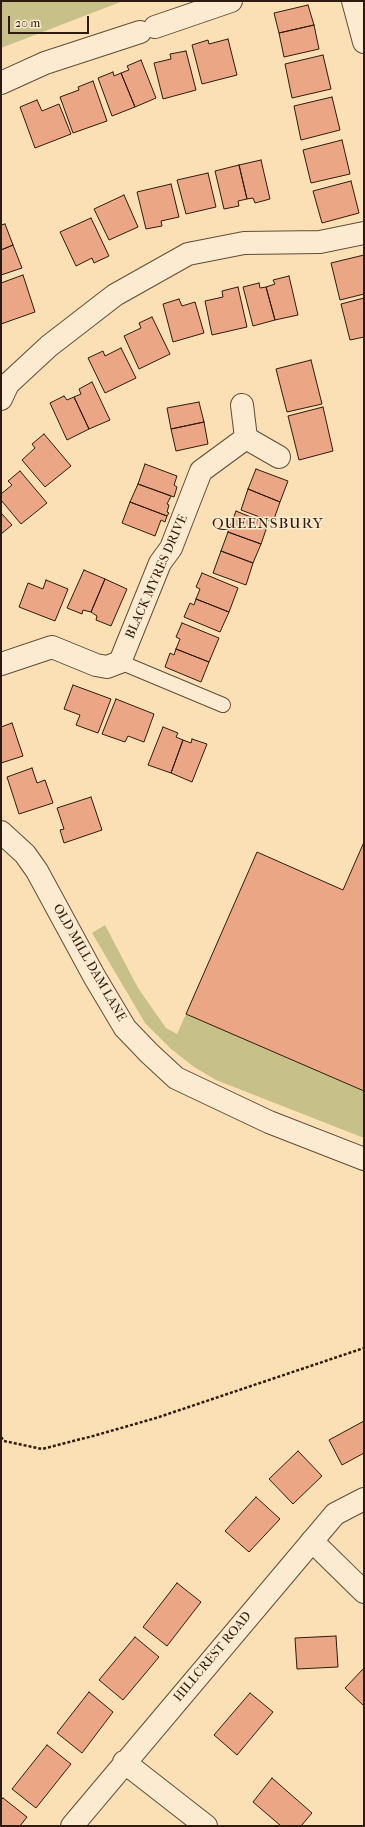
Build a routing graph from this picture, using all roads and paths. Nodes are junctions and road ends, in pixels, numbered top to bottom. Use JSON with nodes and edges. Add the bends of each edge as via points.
{"nodes":[{"id":1,"x":231,"y":1,"type":"edge"},
{"id":2,"x":354,"y":1,"type":"edge"},
{"id":3,"x":364,"y":42,"type":"edge"},
{"id":4,"x":1,"y":83,"type":"edge"},
{"id":5,"x":364,"y":233,"type":"edge"},
{"id":6,"x":3,"y":387,"type":"edge"},
{"id":7,"x":242,"y":405,"type":"dead end"},
{"id":8,"x":246,"y":438,"type":"junction"},
{"id":9,"x":279,"y":457,"type":"dead end"},
{"id":10,"x":120,"y":662,"type":"junction"},
{"id":11,"x":1,"y":664,"type":"edge"},
{"id":12,"x":223,"y":704,"type":"dead end"},
{"id":13,"x":4,"y":839,"type":"edge"},
{"id":14,"x":364,"y":1159,"type":"edge"},
{"id":15,"x":364,"y":1348,"type":"edge"},
{"id":16,"x":1,"y":1438,"type":"edge"},
{"id":17,"x":364,"y":1500,"type":"edge"},
{"id":18,"x":312,"y":1541,"type":"junction"},
{"id":19,"x":364,"y":1592,"type":"edge"},
{"id":20,"x":124,"y":1762,"type":"junction"},
{"id":21,"x":72,"y":1826,"type":"edge"},
{"id":22,"x":206,"y":1826,"type":"edge"}],
"edges":[{"from":1,"to":4,"type":"street","via":[[45,63]]},
{"from":2,"to":3,"type":"street"},
{"from":5,"to":6,"type":"street","via":[[320,242],[244,243],[188,254],[115,295],[49,346]]},
{"from":7,"to":8,"type":"street"},
{"from":8,"to":9,"type":"street"},
{"from":8,"to":10,"type":"street","name":"BLACK MYRES DRIVE","via":[[201,471],[171,548],[160,563]]},
{"from":10,"to":11,"type":"street","via":[[107,667],[52,648]]},
{"from":10,"to":12,"type":"lane"},
{"from":13,"to":14,"type":"street","name":"OLD MILL DAM LANE","via":[[38,871],[94,976],[126,1028],[176,1078],[269,1122]]},
{"from":15,"to":16,"type":"path","via":[[156,1418],[93,1436],[42,1448],[4,1441]]},
{"from":17,"to":18,"type":"street","name":"HILLCREST ROAD","via":[[335,1514]]},
{"from":18,"to":19,"type":"street"},
{"from":18,"to":20,"type":"street","name":"HILLCREST ROAD"},
{"from":20,"to":21,"type":"street","name":"HILLCREST ROAD"},
{"from":20,"to":22,"type":"street"}]}
